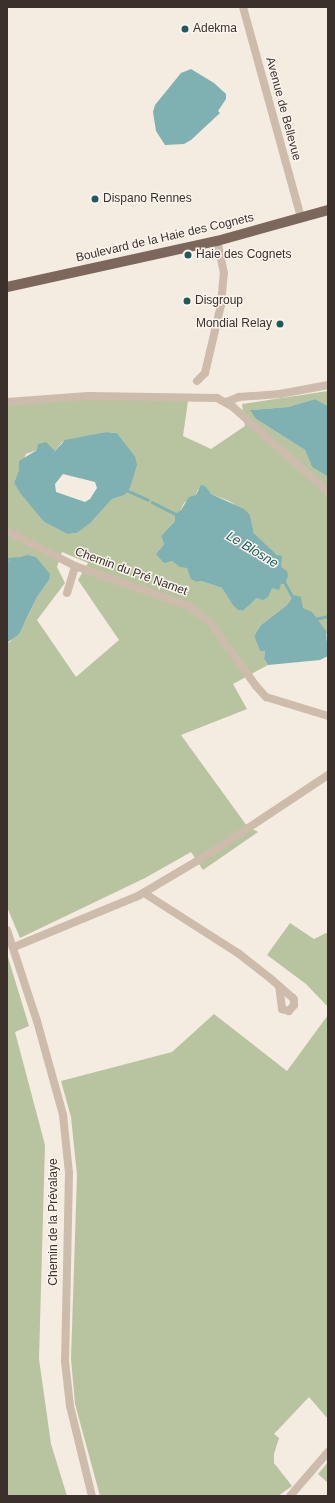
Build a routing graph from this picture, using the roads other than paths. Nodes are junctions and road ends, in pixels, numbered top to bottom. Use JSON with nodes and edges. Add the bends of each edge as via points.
{"nodes":[{"id":1,"x":243,"y":7,"type":"edge"},
{"id":2,"x":328,"y":210,"type":"edge"},
{"id":3,"x":301,"y":218,"type":"junction"},
{"id":4,"x":217,"y":241,"type":"junction"},
{"id":5,"x":7,"y":287,"type":"edge"},
{"id":6,"x":197,"y":381,"type":"dead end"},
{"id":7,"x":328,"y":385,"type":"edge"},
{"id":8,"x":7,"y":402,"type":"edge"},
{"id":9,"x":226,"y":402,"type":"junction"},
{"id":10,"x":328,"y":492,"type":"edge"},
{"id":11,"x":7,"y":531,"type":"edge"},
{"id":12,"x":75,"y":566,"type":"junction"},
{"id":13,"x":67,"y":593,"type":"dead end"},
{"id":14,"x":328,"y":716,"type":"edge"},
{"id":15,"x":328,"y":775,"type":"edge"},
{"id":16,"x":144,"y":893,"type":"junction"},
{"id":17,"x":7,"y":930,"type":"edge"},
{"id":18,"x":14,"y":947,"type":"junction"},
{"id":19,"x":279,"y":986,"type":"dead end"},
{"id":20,"x":328,"y":1452,"type":"edge"},
{"id":21,"x":92,"y":1496,"type":"edge"},
{"id":22,"x":290,"y":1496,"type":"edge"}],
"edges":[{"from":1,"to":3,"type":"street","name":"Avenue de Bellevue"},
{"from":2,"to":3,"type":"main road","name":"Boulevard de la Haie des Cognets"},
{"from":3,"to":4,"type":"main road","name":"Boulevard de la Haie des Cognets"},
{"from":4,"to":5,"type":"main road","name":"Boulevard de la Haie des Cognets"},
{"from":4,"to":6,"type":"street","via":[[224,272],[222,300],[205,373]]},
{"from":7,"to":9,"type":"street","via":[[280,394],[239,397]]},
{"from":8,"to":9,"type":"street","via":[[88,396],[204,397]]},
{"from":9,"to":10,"type":"street"},
{"from":11,"to":12,"type":"street","name":"Chemin du Pré Namet"},
{"from":12,"to":13,"type":"street"},
{"from":12,"to":14,"type":"street","name":"Chemin du Pré Namet","via":[[175,600],[199,613],[216,630],[266,697]]},
{"from":15,"to":16,"type":"street","via":[[212,852]]},
{"from":16,"to":18,"type":"street"},
{"from":16,"to":19,"type":"street","via":[[252,959]]},
{"from":17,"to":18,"type":"street","name":"Chemin de la Prévalaye"},
{"from":18,"to":21,"type":"street","name":"Chemin de la Prévalaye","via":[[63,1115],[69,1173],[65,1362],[70,1406]]},
{"from":20,"to":22,"type":"street"}]}
